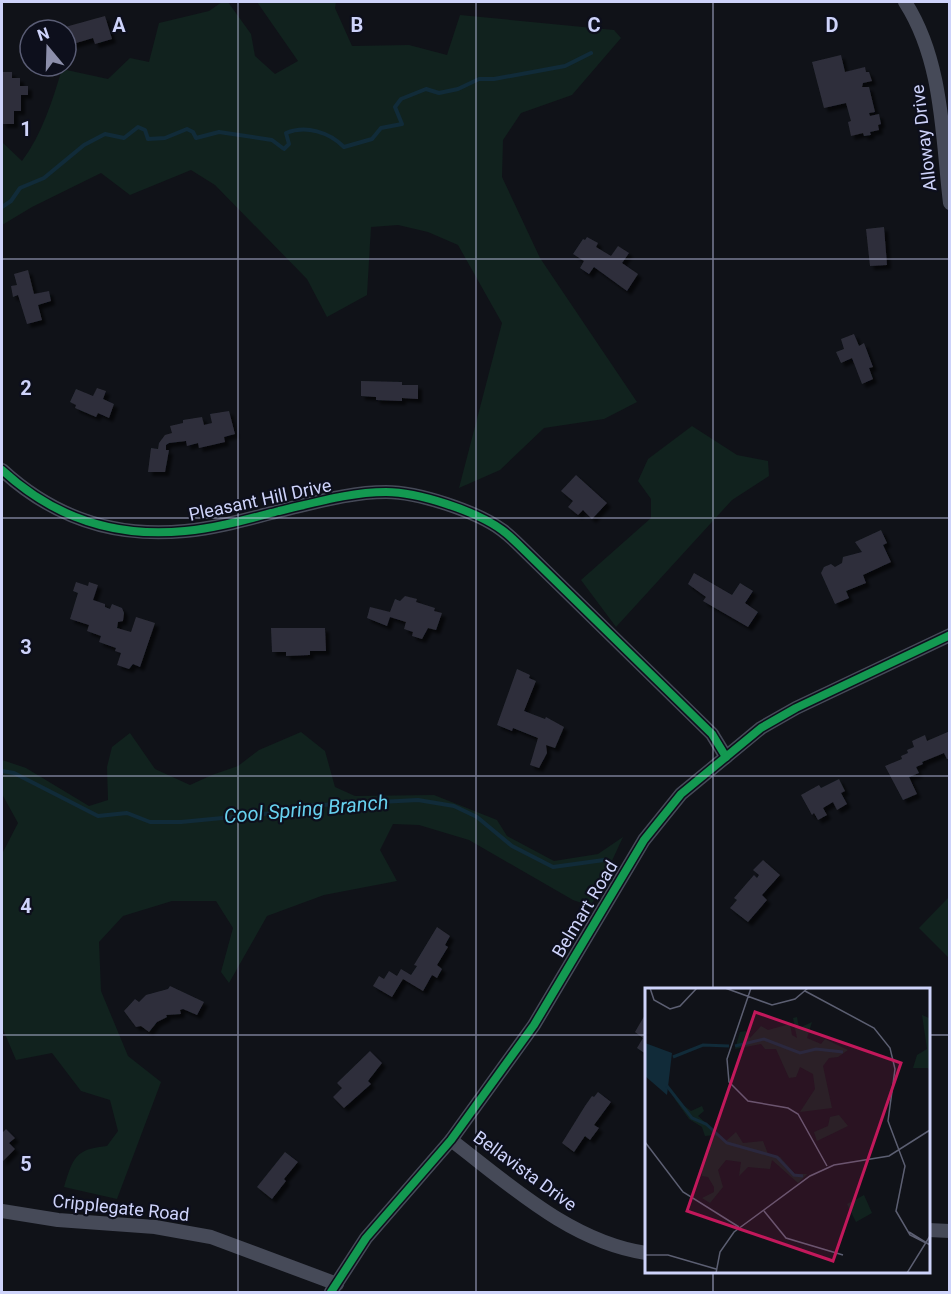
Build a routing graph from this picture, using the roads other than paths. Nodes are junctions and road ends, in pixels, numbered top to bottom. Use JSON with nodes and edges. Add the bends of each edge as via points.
{"nodes":[{"id":1,"x":905,"y":2,"type":"edge"},
{"id":2,"x":950,"y":203,"type":"edge"},
{"id":3,"x":2,"y":470,"type":"edge"},
{"id":4,"x":950,"y":635,"type":"edge"},
{"id":5,"x":726,"y":757,"type":"junction"},
{"id":6,"x":451,"y":1140,"type":"junction"},
{"id":7,"x":2,"y":1211,"type":"edge"},
{"id":8,"x":930,"y":1230,"type":"edge"},
{"id":9,"x":950,"y":1231,"type":"edge"},
{"id":10,"x":645,"y":1253,"type":"edge"},
{"id":11,"x":334,"y":1288,"type":"edge"}],
"edges":[{"from":1,"to":2,"type":"street","name":"Alloway Drive","via":[[936,78]]},
{"from":3,"to":5,"type":"street","name":"Pleasant Hill Drive","via":[[44,503],[91,524],[134,532],[184,532],[330,498],[386,492],[454,506],[501,529],[522,548],[712,734]]},
{"from":4,"to":5,"type":"street","name":"Belmart Road","via":[[796,708],[761,728]]},
{"from":5,"to":6,"type":"street","name":"Belmart Road","via":[[681,794],[644,840],[534,1025]]},
{"from":6,"to":10,"type":"street","name":"Bellavista Drive","via":[[563,1222],[588,1235]]},
{"from":6,"to":11,"type":"street","name":"Belmart Road","via":[[366,1238]]},
{"from":7,"to":11,"type":"street","name":"Cripplegate Road","via":[[212,1237]]},
{"from":8,"to":9,"type":"street"}]}
